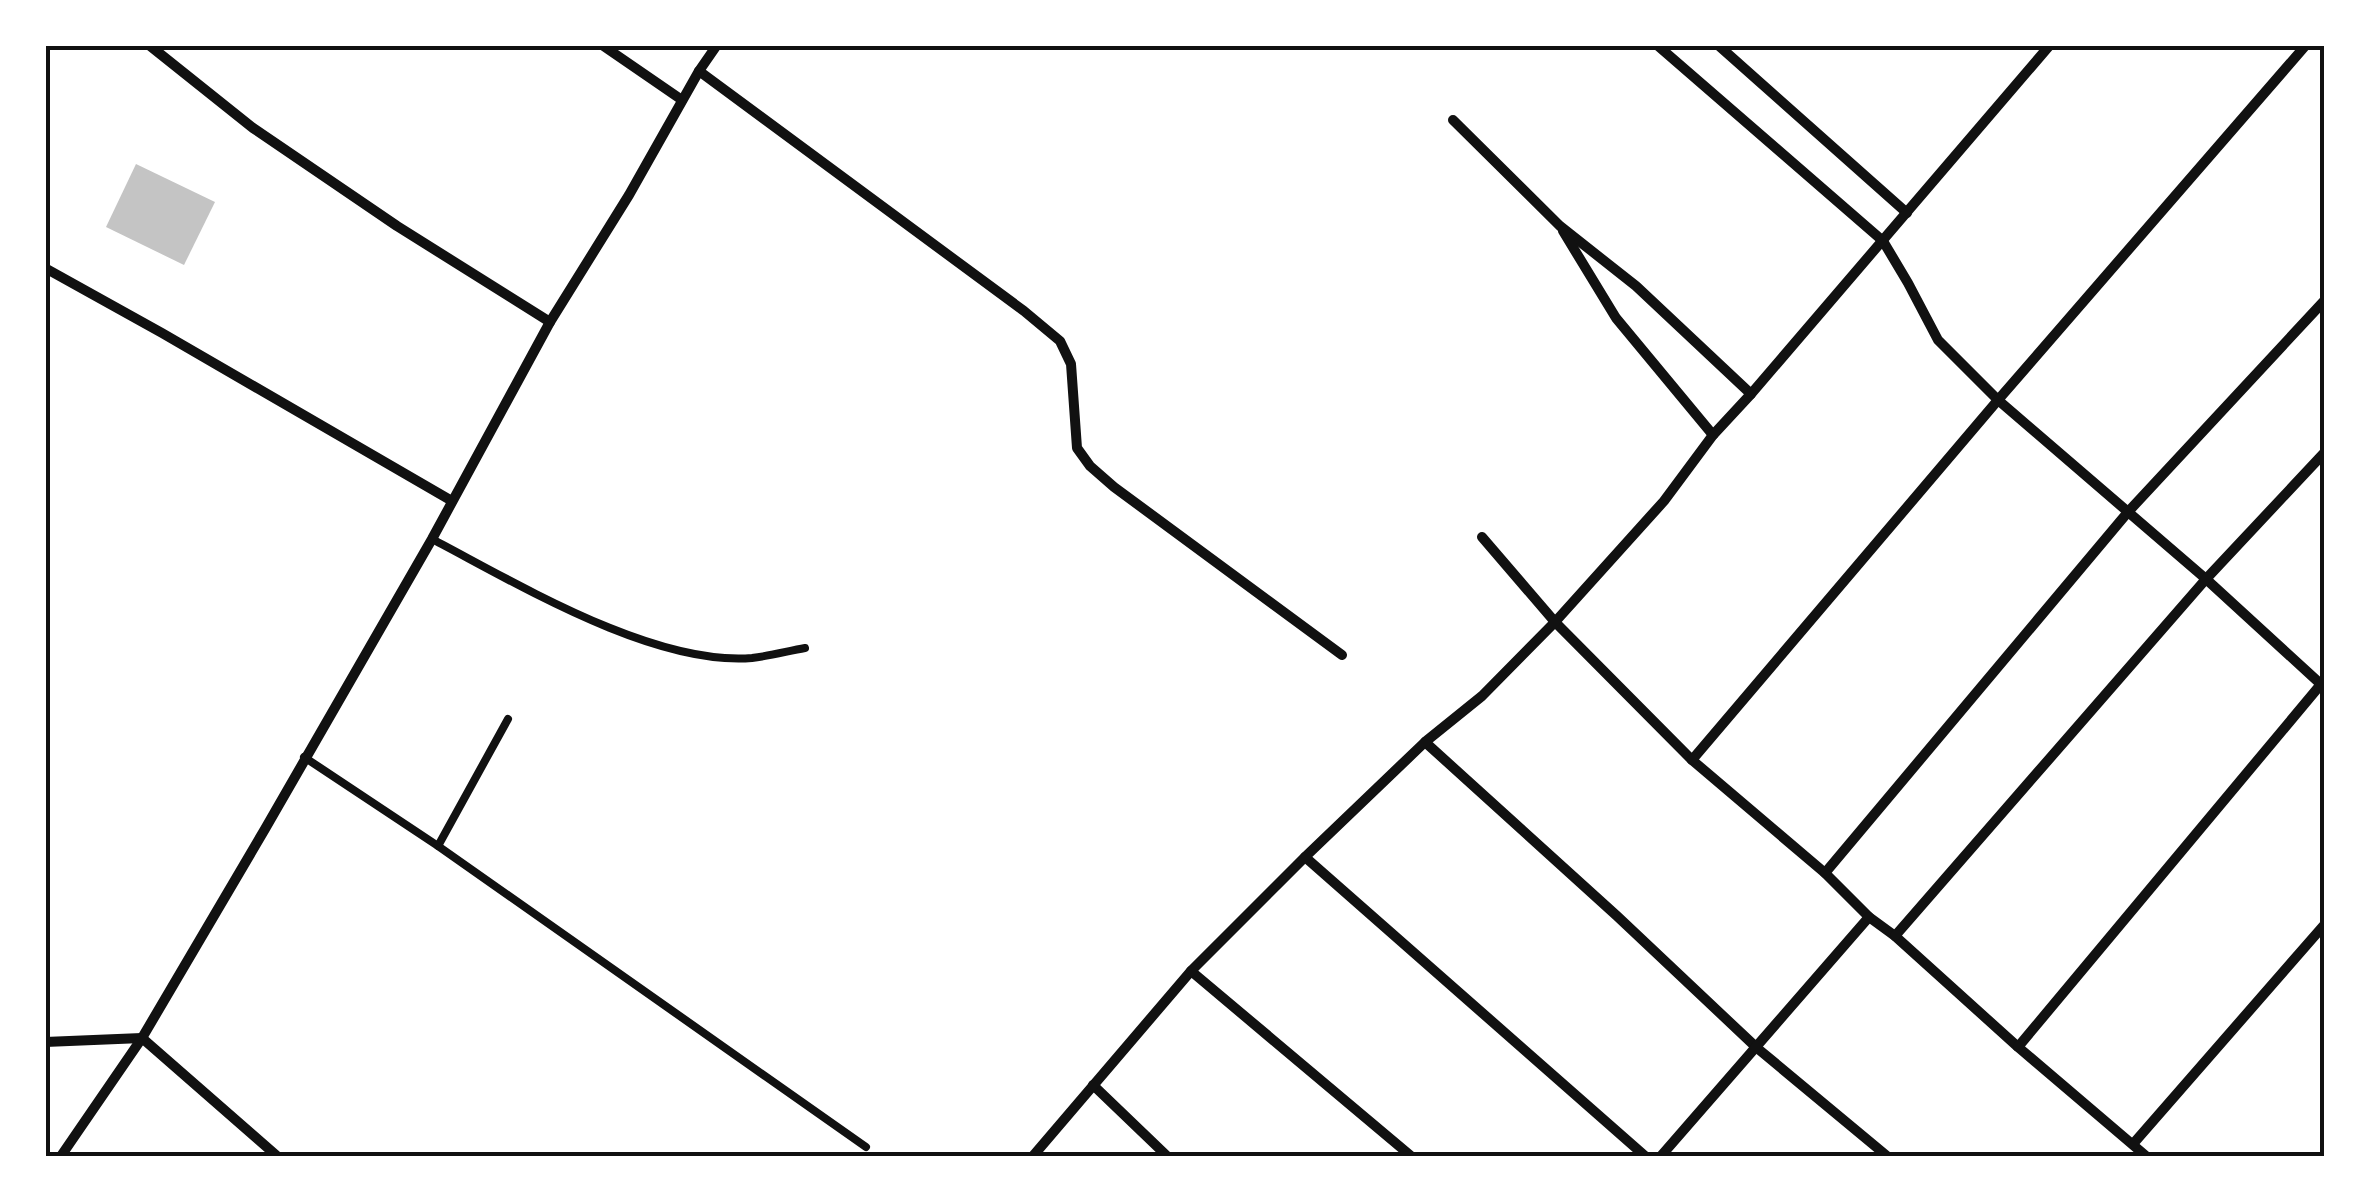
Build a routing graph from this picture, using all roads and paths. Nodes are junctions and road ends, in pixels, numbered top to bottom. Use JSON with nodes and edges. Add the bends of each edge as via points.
{"nodes":[{"id":1,"x":149,"y":45,"type":"edge"},
{"id":2,"x":602,"y":45,"type":"edge"},
{"id":3,"x":717,"y":45,"type":"edge"},
{"id":4,"x":1657,"y":45,"type":"edge"},
{"id":5,"x":1718,"y":45,"type":"edge"},
{"id":6,"x":2306,"y":45,"type":"edge"},
{"id":7,"x":2043,"y":47,"type":"edge"},
{"id":8,"x":699,"y":71,"type":"junction"},
{"id":9,"x":682,"y":100,"type":"junction"},
{"id":10,"x":1453,"y":120,"type":"dead end"},
{"id":11,"x":1908,"y":213,"type":"junction"},
{"id":12,"x":1560,"y":226,"type":"junction"},
{"id":13,"x":1883,"y":241,"type":"junction"},
{"id":14,"x":45,"y":268,"type":"edge"},
{"id":15,"x":2325,"y":300,"type":"edge"},
{"id":16,"x":550,"y":322,"type":"junction"},
{"id":17,"x":1752,"y":394,"type":"junction"},
{"id":18,"x":1998,"y":400,"type":"junction"},
{"id":19,"x":1713,"y":436,"type":"junction"},
{"id":20,"x":2325,"y":452,"type":"edge"},
{"id":21,"x":452,"y":501,"type":"junction"},
{"id":22,"x":2128,"y":512,"type":"junction"},
{"id":23,"x":1482,"y":537,"type":"dead end"},
{"id":24,"x":432,"y":539,"type":"junction"},
{"id":25,"x":2206,"y":579,"type":"junction"},
{"id":26,"x":1556,"y":622,"type":"junction"},
{"id":27,"x":805,"y":648,"type":"dead end"},
{"id":28,"x":1342,"y":655,"type":"dead end"},
{"id":29,"x":2324,"y":684,"type":"edge"},
{"id":30,"x":508,"y":719,"type":"dead end"},
{"id":31,"x":1425,"y":742,"type":"junction"},
{"id":32,"x":304,"y":758,"type":"junction"},
{"id":33,"x":1692,"y":760,"type":"junction"},
{"id":34,"x":438,"y":846,"type":"junction"},
{"id":35,"x":1305,"y":857,"type":"junction"},
{"id":36,"x":1825,"y":874,"type":"junction"},
{"id":37,"x":1869,"y":916,"type":"junction"},
{"id":38,"x":2325,"y":924,"type":"edge"},
{"id":39,"x":1895,"y":936,"type":"junction"},
{"id":40,"x":1191,"y":971,"type":"junction"},
{"id":41,"x":142,"y":1038,"type":"junction"},
{"id":42,"x":45,"y":1042,"type":"edge"},
{"id":43,"x":2018,"y":1046,"type":"junction"},
{"id":44,"x":1757,"y":1048,"type":"junction"},
{"id":45,"x":1093,"y":1085,"type":"junction"},
{"id":46,"x":2133,"y":1144,"type":"junction"},
{"id":47,"x":866,"y":1146,"type":"dead end"},
{"id":48,"x":61,"y":1156,"type":"edge"},
{"id":49,"x":277,"y":1156,"type":"edge"},
{"id":50,"x":1033,"y":1156,"type":"edge"},
{"id":51,"x":1168,"y":1156,"type":"edge"},
{"id":52,"x":1411,"y":1156,"type":"edge"},
{"id":53,"x":1645,"y":1156,"type":"edge"},
{"id":54,"x":1661,"y":1156,"type":"edge"},
{"id":55,"x":1888,"y":1156,"type":"edge"},
{"id":56,"x":2146,"y":1156,"type":"edge"}],
"edges":[{"from":1,"to":16,"type":"street","via":[[253,128]]},
{"from":2,"to":9,"type":"street"},
{"from":3,"to":8,"type":"street"},
{"from":4,"to":13,"type":"street"},
{"from":5,"to":11,"type":"street"},
{"from":6,"to":18,"type":"street"},
{"from":7,"to":11,"type":"street"},
{"from":8,"to":9,"type":"street"},
{"from":8,"to":28,"type":"street","via":[[1060,341],[1071,364],[1077,448],[1090,466]]},
{"from":9,"to":16,"type":"street"},
{"from":10,"to":12,"type":"street"},
{"from":11,"to":13,"type":"street"},
{"from":12,"to":17,"type":"street"},
{"from":12,"to":19,"type":"street","via":[[1616,318]]},
{"from":13,"to":17,"type":"street"},
{"from":13,"to":18,"type":"street","via":[[1938,340]]},
{"from":14,"to":21,"type":"street"},
{"from":15,"to":22,"type":"street"},
{"from":16,"to":21,"type":"street"},
{"from":17,"to":19,"type":"street"},
{"from":18,"to":22,"type":"street"},
{"from":18,"to":33,"type":"street"},
{"from":19,"to":26,"type":"street"},
{"from":20,"to":25,"type":"street"},
{"from":21,"to":24,"type":"street"},
{"from":22,"to":25,"type":"street"},
{"from":22,"to":36,"type":"street"},
{"from":23,"to":26,"type":"street"},
{"from":24,"to":27,"type":"lane","via":[[571,612],[675,649],[752,658]]},
{"from":24,"to":32,"type":"street"},
{"from":25,"to":29,"type":"street"},
{"from":25,"to":39,"type":"street"},
{"from":26,"to":31,"type":"street"},
{"from":26,"to":33,"type":"street"},
{"from":29,"to":43,"type":"street"},
{"from":30,"to":34,"type":"lane"},
{"from":31,"to":35,"type":"street"},
{"from":31,"to":44,"type":"street"},
{"from":32,"to":34,"type":"lane"},
{"from":32,"to":41,"type":"street"},
{"from":33,"to":36,"type":"street"},
{"from":34,"to":47,"type":"lane"},
{"from":35,"to":40,"type":"street"},
{"from":35,"to":53,"type":"street"},
{"from":36,"to":37,"type":"street"},
{"from":37,"to":39,"type":"street"},
{"from":37,"to":44,"type":"street"},
{"from":38,"to":46,"type":"street"},
{"from":39,"to":43,"type":"street"},
{"from":40,"to":45,"type":"street"},
{"from":40,"to":52,"type":"street"},
{"from":41,"to":42,"type":"street"},
{"from":41,"to":48,"type":"street"},
{"from":41,"to":49,"type":"street"},
{"from":43,"to":46,"type":"street"},
{"from":44,"to":54,"type":"street"},
{"from":44,"to":55,"type":"street"},
{"from":45,"to":50,"type":"street"},
{"from":45,"to":51,"type":"street"},
{"from":46,"to":56,"type":"street"}]}
